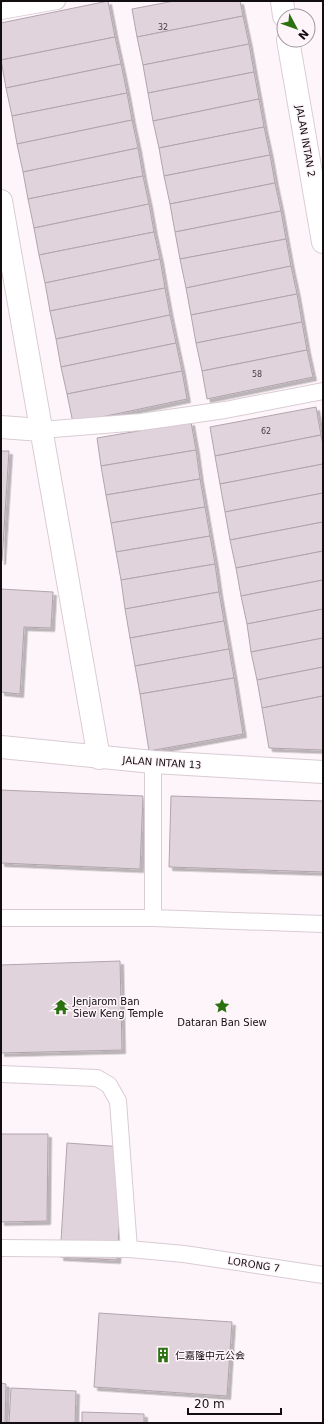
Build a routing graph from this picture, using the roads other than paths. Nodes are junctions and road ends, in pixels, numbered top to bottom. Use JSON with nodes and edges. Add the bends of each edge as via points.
{"nodes":[{"id":1,"x":57,"y":1,"type":"edge"},
{"id":2,"x":1,"y":12,"type":"edge"},
{"id":3,"x":289,"y":48,"type":"edge"},
{"id":4,"x":1,"y":201,"type":"edge"},
{"id":5,"x":323,"y":242,"type":"edge"},
{"id":6,"x":323,"y":391,"type":"edge"},
{"id":7,"x":1,"y":427,"type":"edge"},
{"id":8,"x":41,"y":430,"type":"junction"},
{"id":9,"x":1,"y":747,"type":"edge"},
{"id":10,"x":100,"y":758,"type":"junction"},
{"id":11,"x":153,"y":762,"type":"junction"},
{"id":12,"x":323,"y":772,"type":"edge"},
{"id":13,"x":1,"y":918,"type":"edge"},
{"id":14,"x":153,"y":918,"type":"junction"},
{"id":15,"x":323,"y":924,"type":"edge"},
{"id":16,"x":1,"y":1074,"type":"edge"},
{"id":17,"x":1,"y":1248,"type":"edge"},
{"id":18,"x":129,"y":1249,"type":"junction"},
{"id":19,"x":323,"y":1275,"type":"edge"}],
"edges":[{"from":1,"to":2,"type":"lane"},
{"from":3,"to":5,"type":"street","name":"JALAN INTAN 2"},
{"from":4,"to":8,"type":"street"},
{"from":6,"to":8,"type":"lane","via":[[225,410],[141,422]]},
{"from":7,"to":8,"type":"street"},
{"from":8,"to":10,"type":"street"},
{"from":9,"to":10,"type":"street","name":"JALAN INTAN 13"},
{"from":10,"to":11,"type":"street","name":"JALAN INTAN 13"},
{"from":11,"to":12,"type":"street","name":"JALAN INTAN 13"},
{"from":11,"to":14,"type":"lane"},
{"from":13,"to":14,"type":"lane"},
{"from":14,"to":15,"type":"lane"},
{"from":16,"to":18,"type":"lane","via":[[97,1078],[109,1085],[118,1100]]},
{"from":17,"to":18,"type":"lane","name":"LORONG 7"},
{"from":18,"to":19,"type":"lane","name":"LORONG 7","via":[[184,1254]]}]}
